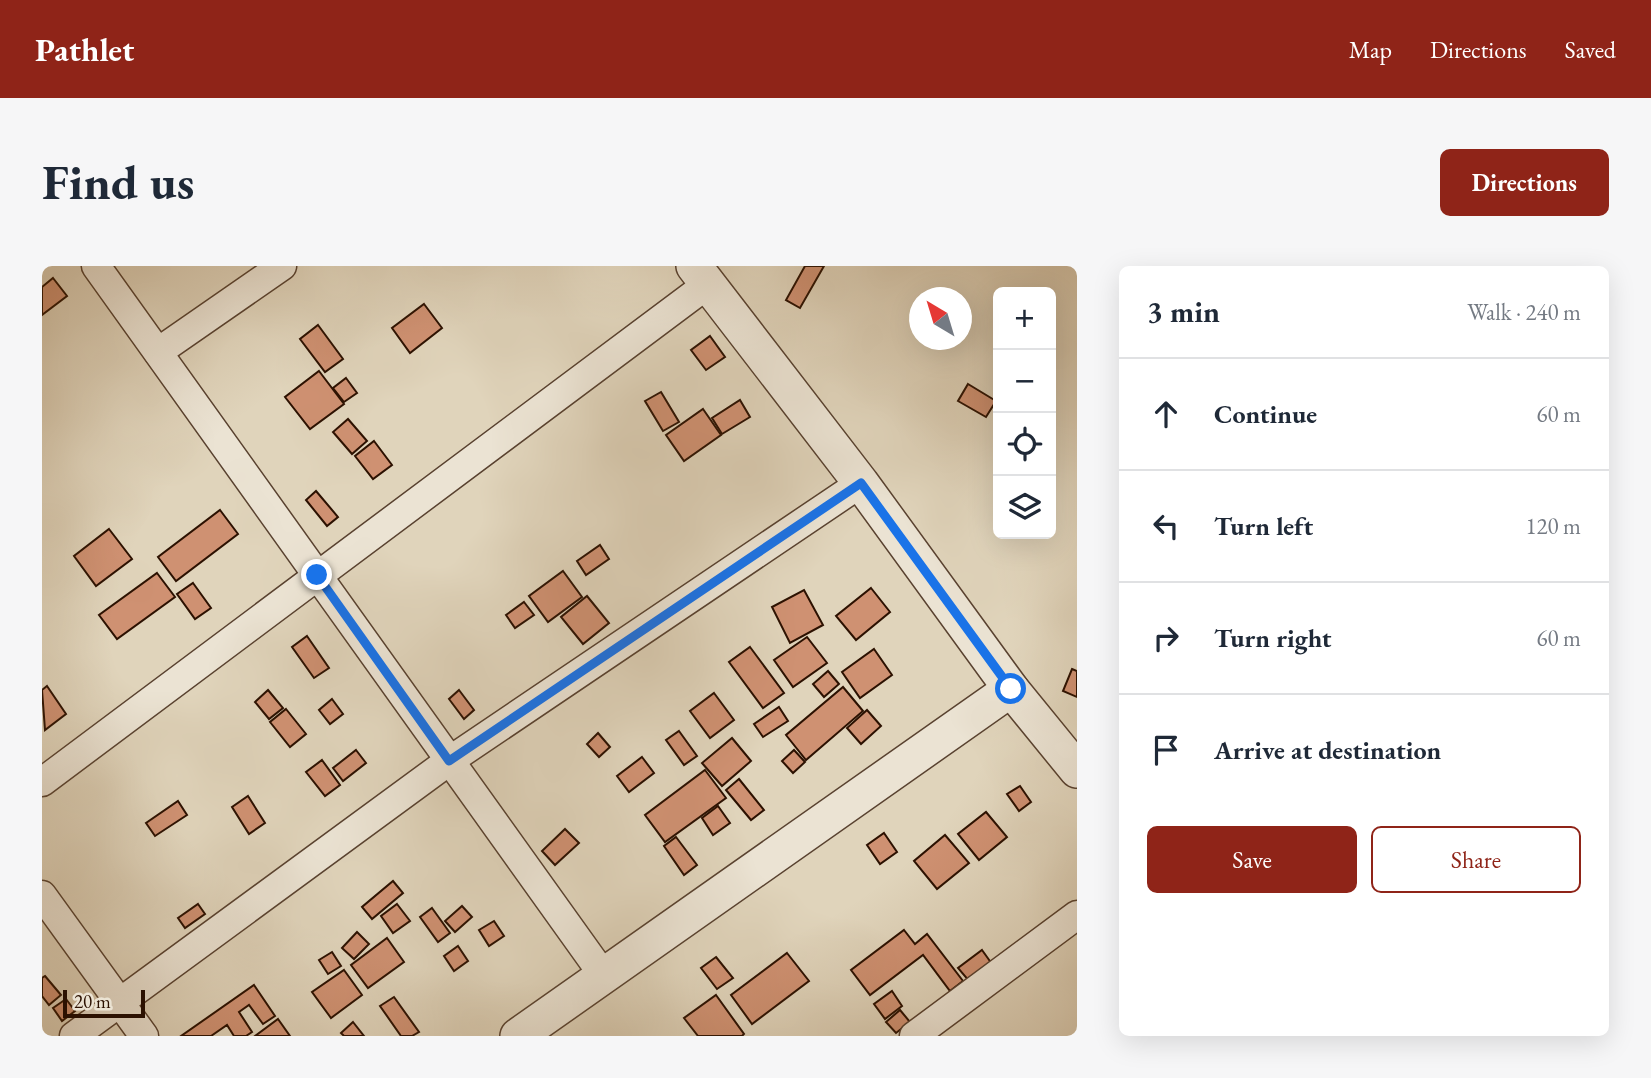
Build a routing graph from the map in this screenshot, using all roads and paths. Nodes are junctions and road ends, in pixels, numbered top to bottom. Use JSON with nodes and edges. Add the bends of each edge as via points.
{"nodes":[{"id":1,"x":96,"y":266,"type":"edge"},
{"id":2,"x":282,"y":266,"type":"edge"},
{"id":3,"x":701,"y":275,"type":"edge"},
{"id":4,"x":158,"y":352,"type":"junction"},
{"id":5,"x":861,"y":483,"type":"junction"},
{"id":6,"x":317,"y":575,"type":"junction"},
{"id":7,"x":1011,"y":689,"type":"junction"},
{"id":8,"x":449,"y":761,"type":"junction"},
{"id":9,"x":1077,"y":769,"type":"edge"},
{"id":10,"x":42,"y":782,"type":"edge"},
{"id":11,"x":42,"y":895,"type":"edge"},
{"id":12,"x":1077,"y":915,"type":"edge"},
{"id":13,"x":604,"y":975,"type":"junction"},
{"id":14,"x":119,"y":1003,"type":"junction"},
{"id":15,"x":74,"y":1036,"type":"edge"},
{"id":16,"x":144,"y":1036,"type":"edge"},
{"id":17,"x":518,"y":1036,"type":"edge"},
{"id":18,"x":914,"y":1036,"type":"edge"}],
"edges":[{"from":1,"to":4,"type":"street"},
{"from":2,"to":4,"type":"street"},
{"from":3,"to":5,"type":"street"},
{"from":3,"to":6,"type":"street"},
{"from":4,"to":6,"type":"street"},
{"from":5,"to":7,"type":"street"},
{"from":5,"to":8,"type":"street"},
{"from":6,"to":8,"type":"street"},
{"from":6,"to":10,"type":"street"},
{"from":7,"to":9,"type":"street"},
{"from":7,"to":13,"type":"street"},
{"from":8,"to":13,"type":"street"},
{"from":8,"to":14,"type":"street"},
{"from":11,"to":14,"type":"street"},
{"from":12,"to":18,"type":"street"},
{"from":13,"to":17,"type":"street"},
{"from":14,"to":15,"type":"street"},
{"from":14,"to":16,"type":"street"}]}
